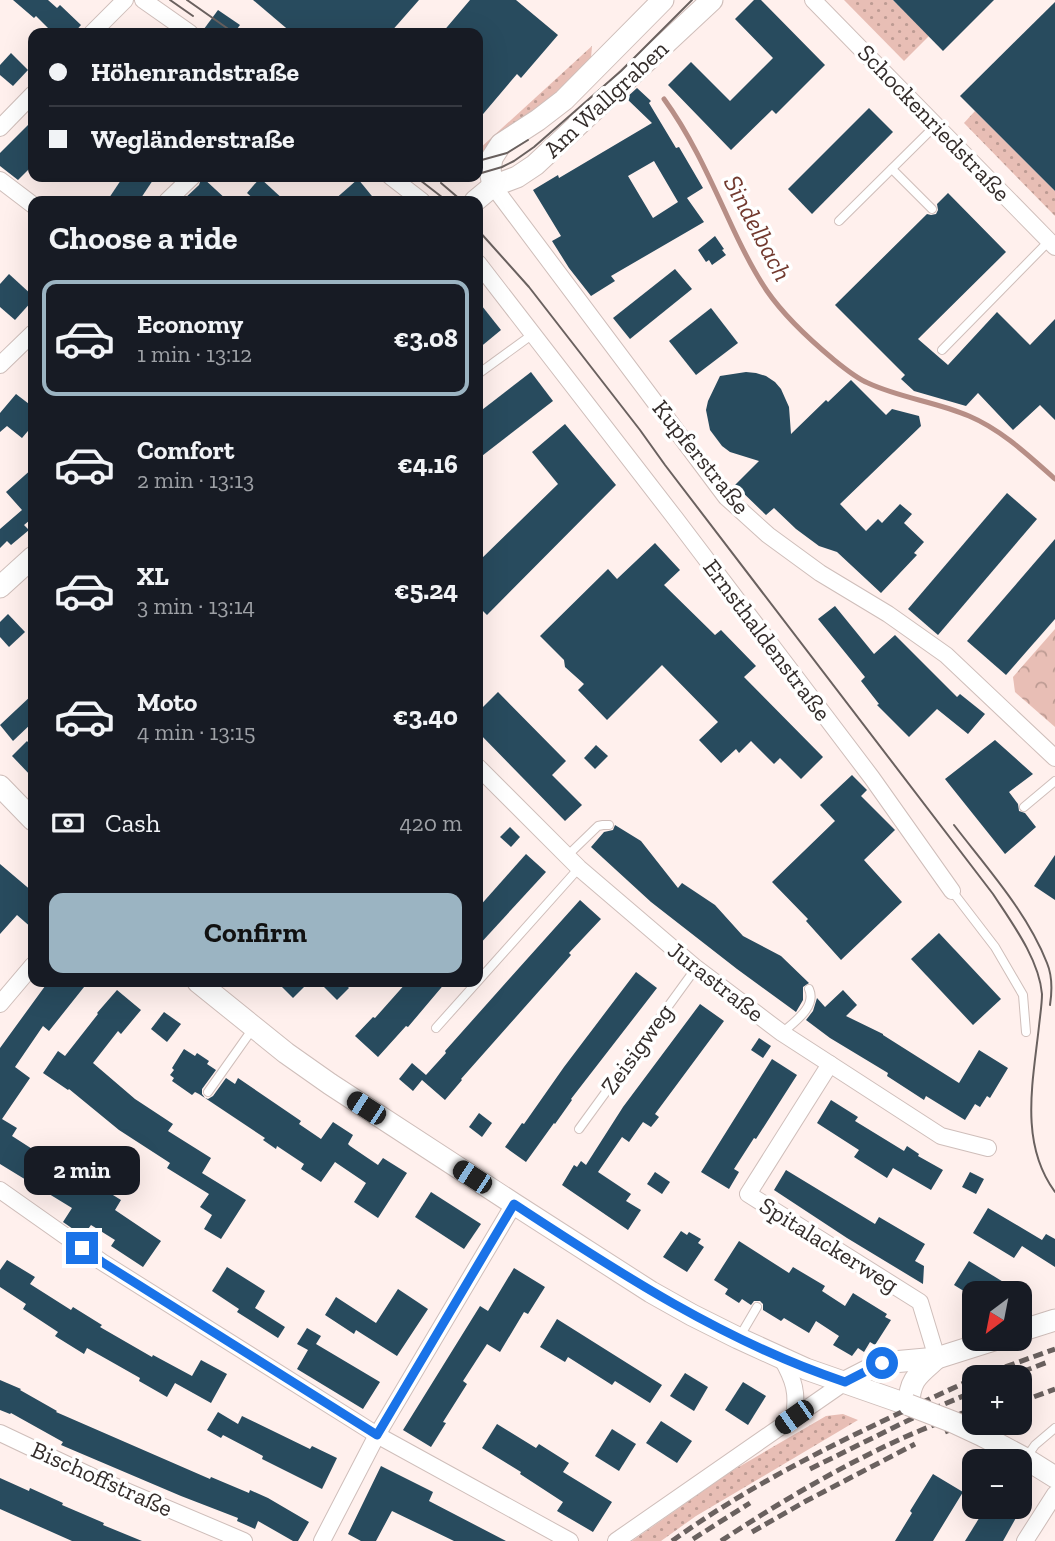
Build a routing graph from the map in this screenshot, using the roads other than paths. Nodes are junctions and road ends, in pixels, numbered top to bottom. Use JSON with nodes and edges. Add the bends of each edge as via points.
{"nodes":[{"id":1,"x":125,"y":0,"type":"edge"},
{"id":2,"x":143,"y":0,"type":"edge"},
{"id":3,"x":663,"y":0,"type":"edge"},
{"id":4,"x":712,"y":0,"type":"edge"},
{"id":5,"x":813,"y":0,"type":"edge"},
{"id":6,"x":97,"y":28,"type":"edge"},
{"id":7,"x":183,"y":28,"type":"edge"},
{"id":8,"x":28,"y":99,"type":"edge"},
{"id":9,"x":936,"y":125,"type":"junction"},
{"id":10,"x":0,"y":128,"type":"edge"},
{"id":11,"x":892,"y":169,"type":"junction"},
{"id":12,"x":0,"y":180,"type":"edge"},
{"id":13,"x":187,"y":182,"type":"edge"},
{"id":14,"x":397,"y":182,"type":"edge"},
{"id":15,"x":493,"y":186,"type":"junction"},
{"id":16,"x":172,"y":196,"type":"edge"},
{"id":17,"x":415,"y":196,"type":"edge"},
{"id":18,"x":481,"y":196,"type":"edge"},
{"id":19,"x":28,"y":201,"type":"edge"},
{"id":20,"x":932,"y":209,"type":"dead end"},
{"id":21,"x":839,"y":221,"type":"dead end"},
{"id":22,"x":1052,"y":244,"type":"edge"},
{"id":23,"x":483,"y":269,"type":"edge"},
{"id":24,"x":533,"y":334,"type":"junction"},
{"id":25,"x":28,"y":337,"type":"edge"},
{"id":26,"x":942,"y":350,"type":"dead end"},
{"id":27,"x":0,"y":365,"type":"edge"},
{"id":28,"x":483,"y":370,"type":"edge"},
{"id":29,"x":28,"y":562,"type":"edge"},
{"id":30,"x":0,"y":587,"type":"edge"},
{"id":31,"x":1055,"y":758,"type":"edge"},
{"id":32,"x":483,"y":772,"type":"edge"},
{"id":33,"x":1055,"y":781,"type":"edge"},
{"id":34,"x":0,"y":786,"type":"edge"},
{"id":35,"x":1024,"y":807,"type":"dead end"},
{"id":36,"x":28,"y":815,"type":"edge"},
{"id":37,"x":610,"y":825,"type":"dead end"},
{"id":38,"x":567,"y":856,"type":"junction"},
{"id":39,"x":579,"y":868,"type":"junction"},
{"id":40,"x":952,"y":891,"type":"joint"},
{"id":41,"x":696,"y":968,"type":"junction"},
{"id":42,"x":28,"y":971,"type":"edge"},
{"id":43,"x":483,"y":975,"type":"edge"},
{"id":44,"x":204,"y":987,"type":"edge"},
{"id":45,"x":473,"y":987,"type":"edge"},
{"id":46,"x":809,"y":989,"type":"dead end"},
{"id":47,"x":0,"y":1003,"type":"edge"},
{"id":48,"x":254,"y":1027,"type":"junction"},
{"id":49,"x":436,"y":1028,"type":"dead end"},
{"id":50,"x":1026,"y":1032,"type":"dead end"},
{"id":51,"x":782,"y":1033,"type":"junction"},
{"id":52,"x":830,"y":1064,"type":"junction"},
{"id":53,"x":208,"y":1092,"type":"dead end"},
{"id":54,"x":579,"y":1129,"type":"dead end"},
{"id":55,"x":988,"y":1148,"type":"dead end"},
{"id":56,"x":0,"y":1190,"type":"edge"},
{"id":57,"x":514,"y":1204,"type":"junction"},
{"id":58,"x":757,"y":1307,"type":"dead end"},
{"id":59,"x":1055,"y":1320,"type":"edge"},
{"id":60,"x":1032,"y":1327,"type":"edge"},
{"id":61,"x":738,"y":1338,"type":"junction"},
{"id":62,"x":962,"y":1350,"type":"edge"},
{"id":63,"x":937,"y":1358,"type":"junction"},
{"id":64,"x":782,"y":1359,"type":"junction"},
{"id":65,"x":845,"y":1382,"type":"junction"},
{"id":66,"x":909,"y":1405,"type":"junction"},
{"id":67,"x":794,"y":1417,"type":"junction"},
{"id":68,"x":1055,"y":1428,"type":"edge"},
{"id":69,"x":0,"y":1433,"type":"edge"},
{"id":70,"x":377,"y":1435,"type":"junction"},
{"id":71,"x":1007,"y":1449,"type":"edge"},
{"id":72,"x":1032,"y":1450,"type":"edge"},
{"id":73,"x":1032,"y":1463,"type":"edge"},
{"id":74,"x":1055,"y":1477,"type":"edge"},
{"id":75,"x":1055,"y":1494,"type":"edge"},
{"id":76,"x":244,"y":1541,"type":"edge"},
{"id":77,"x":323,"y":1541,"type":"edge"},
{"id":78,"x":570,"y":1541,"type":"edge"},
{"id":79,"x":616,"y":1541,"type":"edge"},
{"id":80,"x":1025,"y":1541,"type":"edge"}],
"edges":[{"from":1,"to":6,"type":"street"},
{"from":2,"to":7,"type":"street"},
{"from":3,"to":15,"type":"main road","name":"Am Wallgraben","via":[[564,100],[501,144],[492,158]]},
{"from":4,"to":15,"type":"main road","name":"Am Wallgraben","via":[[535,165]]},
{"from":5,"to":9,"type":"street","name":"Schockenriedstraße"},
{"from":8,"to":10,"type":"street"},
{"from":9,"to":11,"type":"lane"},
{"from":9,"to":22,"type":"street","name":"Schockenriedstraße"},
{"from":11,"to":20,"type":"lane"},
{"from":11,"to":21,"type":"lane"},
{"from":12,"to":19,"type":"street"},
{"from":13,"to":16,"type":"street"},
{"from":14,"to":17,"type":"street"},
{"from":15,"to":18,"type":"main road","name":"Am Wallgraben"},
{"from":15,"to":31,"type":"street","name":"Kupferstraße","via":[[726,497],[820,573],[946,655]]},
{"from":22,"to":26,"type":"lane"},
{"from":23,"to":24,"type":"street","name":"Ernsthaldenstraße"},
{"from":24,"to":28,"type":"lane"},
{"from":24,"to":40,"type":"street","name":"Ernsthaldenstraße","via":[[864,768]]},
{"from":25,"to":27,"type":"street"},
{"from":29,"to":30,"type":"main road"},
{"from":32,"to":38,"type":"street","name":"Jurastraße"},
{"from":33,"to":35,"type":"lane"},
{"from":34,"to":36,"type":"main road"},
{"from":37,"to":38,"type":"lane","via":[[598,826]]},
{"from":38,"to":39,"type":"street","name":"Jurastraße"},
{"from":39,"to":41,"type":"street","name":"Jurastraße"},
{"from":39,"to":43,"type":"lane"},
{"from":40,"to":50,"type":"lane","name":"Ernsthaldenstraße","via":[[995,947],[1023,995]]},
{"from":41,"to":51,"type":"street","name":"Jurastraße"},
{"from":41,"to":54,"type":"lane","name":"Zeisigweg"},
{"from":42,"to":47,"type":"street"},
{"from":44,"to":48,"type":"main road"},
{"from":45,"to":49,"type":"lane"},
{"from":46,"to":51,"type":"lane","via":[[810,1003]]},
{"from":48,"to":53,"type":"lane"},
{"from":48,"to":57,"type":"main road","via":[[330,1084]]},
{"from":51,"to":52,"type":"street","name":"Jurastraße"},
{"from":52,"to":55,"type":"street","name":"Jurastraße","via":[[941,1136]]},
{"from":52,"to":63,"type":"street","name":"Spitalackerweg","via":[[748,1194],[920,1302]]},
{"from":56,"to":70,"type":"street","via":[[102,1262]]},
{"from":57,"to":61,"type":"main road","via":[[651,1292]]},
{"from":57,"to":70,"type":"street"},
{"from":58,"to":61,"type":"lane"},
{"from":59,"to":60,"type":"main road"},
{"from":61,"to":64,"type":"main road"},
{"from":62,"to":63,"type":"main road"},
{"from":63,"to":65,"type":"main road","via":[[882,1363]]},
{"from":63,"to":66,"type":"main road","via":[[913,1380]]},
{"from":64,"to":65,"type":"main road"},
{"from":64,"to":67,"type":"street","via":[[796,1396]]},
{"from":65,"to":66,"type":"main road"},
{"from":65,"to":67,"type":"street"},
{"from":66,"to":71,"type":"main road","bridge":true},
{"from":67,"to":79,"type":"street"},
{"from":68,"to":72,"type":"lane"},
{"from":69,"to":76,"type":"street","name":"Bischoffstraße"},
{"from":70,"to":77,"type":"street"},
{"from":70,"to":78,"type":"street"},
{"from":73,"to":74,"type":"main road"},
{"from":75,"to":80,"type":"street"}]}
